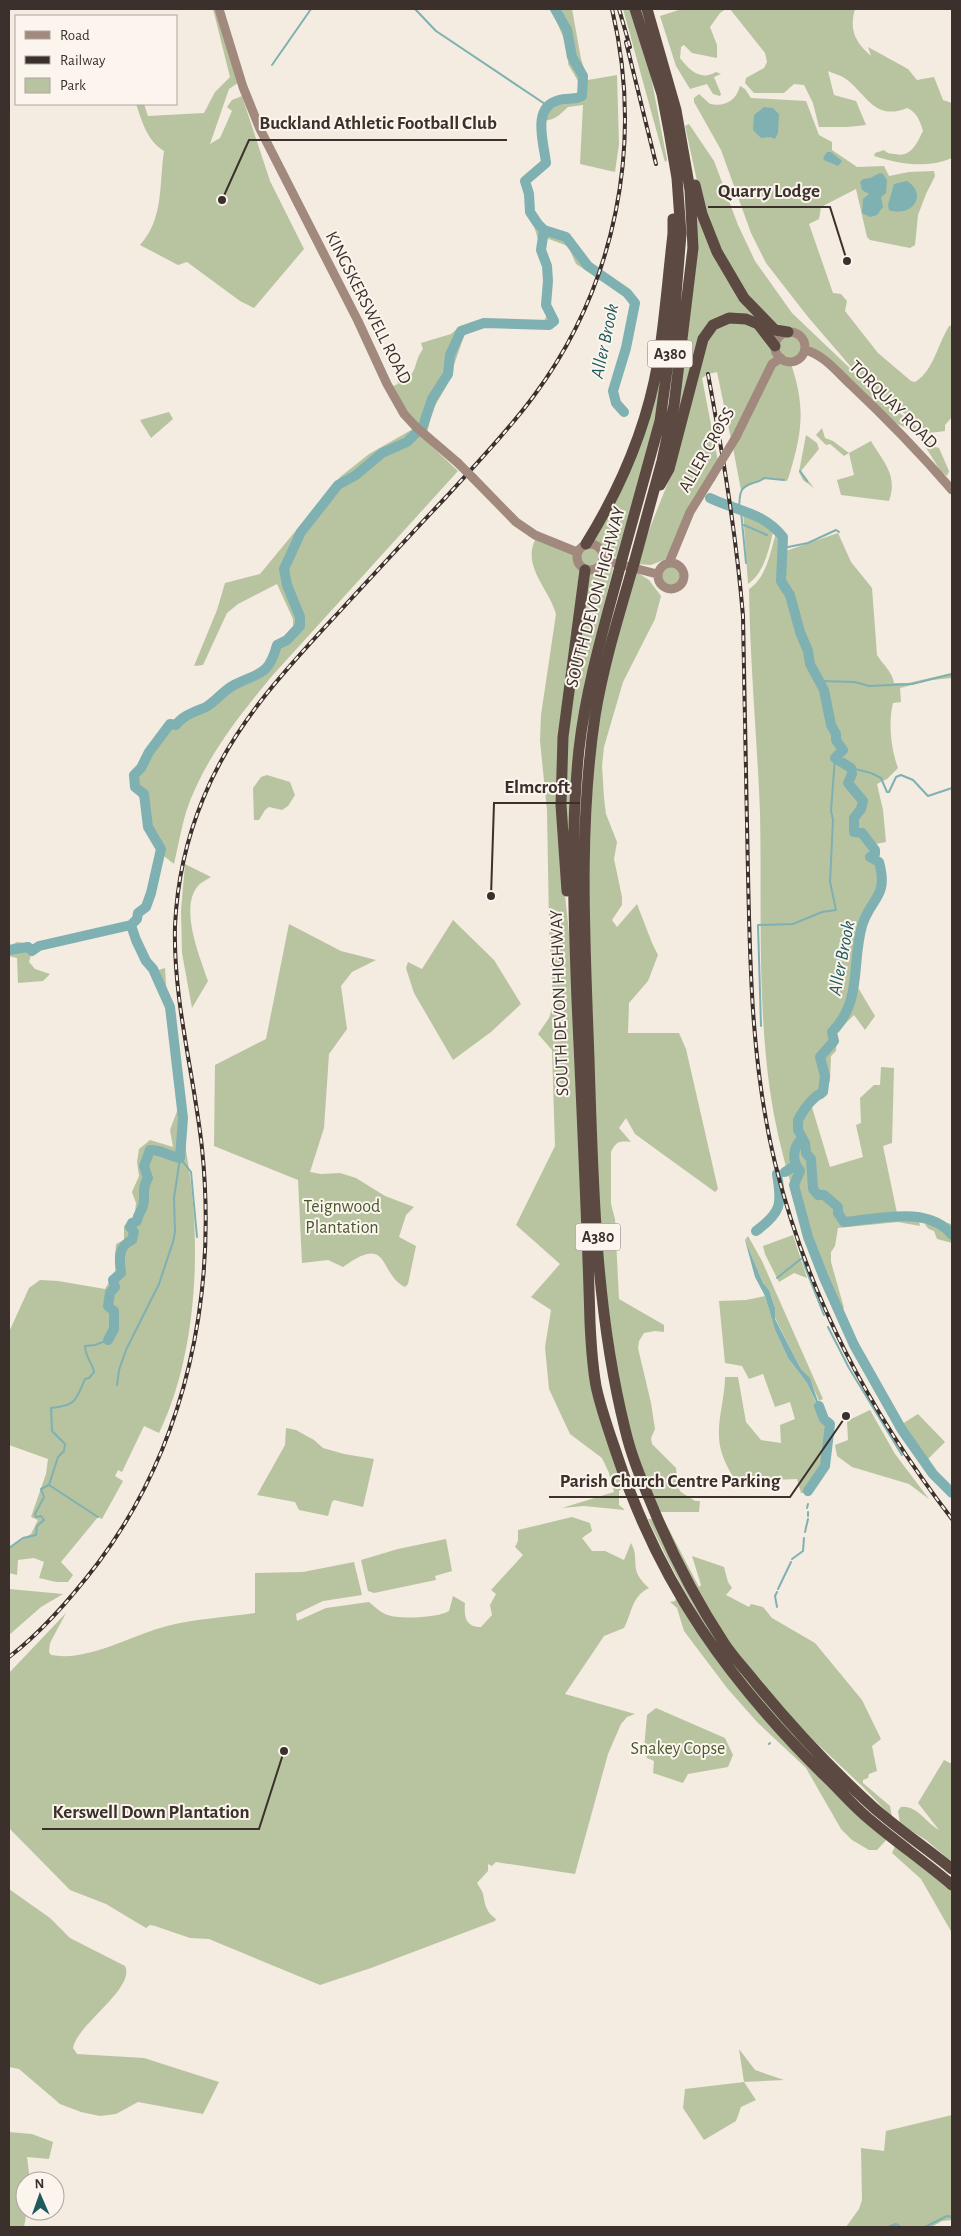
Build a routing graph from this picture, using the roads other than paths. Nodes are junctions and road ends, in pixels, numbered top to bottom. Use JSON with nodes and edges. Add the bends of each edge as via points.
{"nodes":[{"id":1,"x":219,"y":9,"type":"edge"},
{"id":2,"x":635,"y":9,"type":"edge"},
{"id":3,"x":647,"y":9,"type":"edge"},
{"id":4,"x":676,"y":110,"type":"junction"},
{"id":5,"x":671,"y":143,"type":"junction"},
{"id":6,"x":788,"y":332,"type":"junction"},
{"id":7,"x":775,"y":346,"type":"junction"},
{"id":8,"x":805,"y":350,"type":"junction"},
{"id":9,"x":781,"y":358,"type":"junction"},
{"id":10,"x":952,"y":490,"type":"edge"},
{"id":11,"x":651,"y":502,"type":"junction"},
{"id":12,"x":581,"y":548,"type":"junction"},
{"id":13,"x":603,"y":560,"type":"junction"},
{"id":14,"x":669,"y":563,"type":"junction"},
{"id":15,"x":585,"y":570,"type":"junction"},
{"id":16,"x":657,"y":574,"type":"junction"},
{"id":17,"x":576,"y":960,"type":"junction"},
{"id":18,"x":952,"y":1869,"type":"edge"},
{"id":19,"x":952,"y":1885,"type":"edge"}],
"edges":[{"from":1,"to":12,"type":"street","name":"KINGSKERSWELL ROAD","bridge":true,"via":[[243,87],[260,129],[358,321],[386,384],[404,414],[516,522],[535,535]]},
{"from":2,"to":5,"type":"highway","name":"SOUTH DEVON HIGHWAY","number":"A380","via":[[662,94]]},
{"from":3,"to":4,"type":"highway","name":"SOUTH DEVON HIGHWAY","number":"A380"},
{"from":4,"to":6,"type":"highway","number":"A380","via":[[683,127],[702,214],[717,252],[744,298],[775,330]]},
{"from":4,"to":11,"type":"highway","name":"SOUTH DEVON HIGHWAY","number":"A380","via":[[690,190],[693,248],[674,405]]},
{"from":5,"to":12,"type":"highway","number":"A380","via":[[673,234],[658,363],[645,417],[622,476],[602,518]]},
{"from":5,"to":17,"type":"highway","name":"SOUTH DEVON HIGHWAY","number":"A380","via":[[681,234],[672,339],[660,421],[595,660],[580,747],[574,814]]},
{"from":6,"to":7,"type":"street","via":[[779,337]]},
{"from":6,"to":8,"type":"street","via":[[801,336]]},
{"from":7,"to":9,"type":"street"},
{"from":7,"to":11,"type":"highway","number":"A380","via":[[758,324],[746,319],[729,318],[713,325],[703,340],[669,469]]},
{"from":8,"to":9,"type":"street","via":[[797,360],[788,362]]},
{"from":8,"to":10,"type":"street","name":"TORQUAY ROAD","via":[[825,361],[868,401]]},
{"from":9,"to":14,"type":"street","name":"ALLER CROSS","bridge":true,"via":[[772,364],[736,437],[690,512]]},
{"from":11,"to":18,"type":"highway","name":"SOUTH DEVON HIGHWAY","number":"A380","via":[[605,667],[595,716],[587,781],[584,855],[590,1110],[600,1285],[625,1431],[663,1532],[690,1586],[726,1645],[786,1720],[849,1784]]},
{"from":12,"to":13,"type":"street","via":[[598,546]]},
{"from":12,"to":15,"type":"street","via":[[577,562]]},
{"from":13,"to":15,"type":"street","via":[[597,568]]},
{"from":13,"to":16,"type":"street"},
{"from":14,"to":16,"type":"street","name":"ALLER CROSS","via":[[662,566]]},
{"from":14,"to":16,"type":"street","via":[[682,569],[684,578],[680,585],[671,590],[663,587]]},
{"from":15,"to":17,"type":"highway","number":"A380","via":[[562,736],[563,844]]},
{"from":17,"to":19,"type":"highway","name":"SOUTH DEVON HIGHWAY","number":"A380","via":[[592,1358],[596,1387],[631,1498],[673,1587],[742,1687],[789,1740],[868,1819]]}]}
